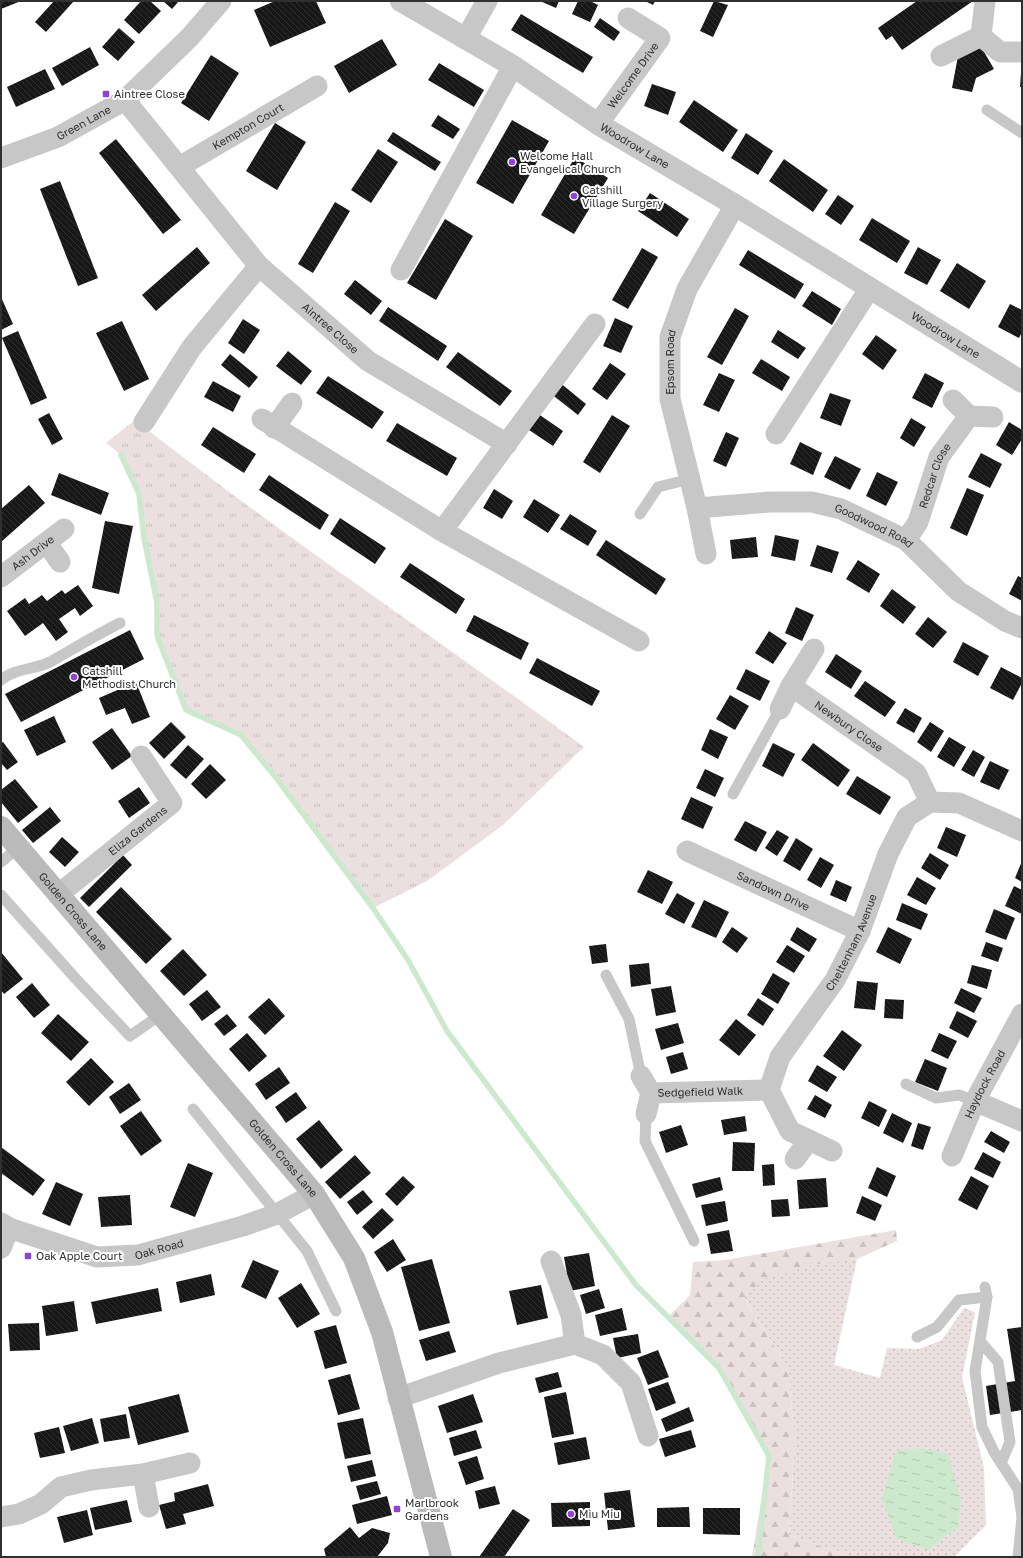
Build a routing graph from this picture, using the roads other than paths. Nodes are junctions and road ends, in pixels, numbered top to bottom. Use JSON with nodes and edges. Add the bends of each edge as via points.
{"nodes":[{"id":1,"x":222,"y":1,"type":"edge"},
{"id":2,"x":401,"y":1,"type":"edge"},
{"id":3,"x":487,"y":1,"type":"edge"},
{"id":4,"x":985,"y":1,"type":"edge"},
{"id":5,"x":628,"y":18,"type":"dead end"},
{"id":6,"x":981,"y":36,"type":"junction"},
{"id":7,"x":466,"y":38,"type":"junction"},
{"id":8,"x":1022,"y":52,"type":"edge"},
{"id":9,"x":941,"y":56,"type":"dead end"},
{"id":10,"x":513,"y":66,"type":"junction"},
{"id":11,"x":317,"y":86,"type":"dead end"},
{"id":12,"x":125,"y":100,"type":"junction"},
{"id":13,"x":987,"y":110,"type":"dead end"},
{"id":14,"x":598,"y":124,"type":"junction"},
{"id":15,"x":1022,"y":133,"type":"edge"},
{"id":16,"x":1,"y":158,"type":"edge"},
{"id":17,"x":179,"y":167,"type":"junction"},
{"id":18,"x":735,"y":205,"type":"junction"},
{"id":19,"x":259,"y":266,"type":"junction"},
{"id":20,"x":400,"y":270,"type":"dead end"},
{"id":21,"x":870,"y":288,"type":"junction"},
{"id":22,"x":595,"y":324,"type":"dead end"},
{"id":23,"x":1022,"y":382,"type":"edge"},
{"id":24,"x":953,"y":400,"type":"dead end"},
{"id":25,"x":292,"y":403,"type":"dead end"},
{"id":26,"x":969,"y":416,"type":"junction"},
{"id":27,"x":992,"y":417,"type":"dead end"},
{"id":28,"x":144,"y":422,"type":"dead end"},
{"id":29,"x":776,"y":434,"type":"dead end"},
{"id":30,"x":507,"y":444,"type":"junction"},
{"id":31,"x":690,"y":479,"type":"junction"},
{"id":32,"x":697,"y":508,"type":"junction"},
{"id":33,"x":640,"y":514,"type":"dead end"},
{"id":34,"x":64,"y":529,"type":"dead end"},
{"id":35,"x":442,"y":531,"type":"junction"},
{"id":36,"x":906,"y":540,"type":"junction"},
{"id":37,"x":47,"y":543,"type":"junction"},
{"id":38,"x":706,"y":554,"type":"dead end"},
{"id":39,"x":60,"y":562,"type":"dead end"},
{"id":40,"x":1,"y":577,"type":"edge"},
{"id":41,"x":120,"y":623,"type":"dead end"},
{"id":42,"x":1022,"y":628,"type":"edge"},
{"id":43,"x":639,"y":641,"type":"dead end"},
{"id":44,"x":814,"y":649,"type":"dead end"},
{"id":45,"x":1,"y":680,"type":"edge"},
{"id":46,"x":791,"y":686,"type":"junction"},
{"id":47,"x":780,"y":709,"type":"joint"},
{"id":48,"x":141,"y":756,"type":"dead end"},
{"id":49,"x":733,"y":794,"type":"dead end"},
{"id":50,"x":930,"y":802,"type":"junction"},
{"id":51,"x":1,"y":827,"type":"edge"},
{"id":52,"x":1022,"y":831,"type":"edge"},
{"id":53,"x":18,"y":848,"type":"junction"},
{"id":54,"x":687,"y":851,"type":"dead end"},
{"id":55,"x":1,"y":862,"type":"edge"},
{"id":56,"x":59,"y":894,"type":"junction"},
{"id":57,"x":1,"y":895,"type":"edge"},
{"id":58,"x":860,"y":931,"type":"junction"},
{"id":59,"x":606,"y":975,"type":"dead end"},
{"id":60,"x":1022,"y":1014,"type":"edge"},
{"id":61,"x":160,"y":1015,"type":"junction"},
{"id":62,"x":906,"y":1084,"type":"dead end"},
{"id":63,"x":646,"y":1085,"type":"junction"},
{"id":64,"x":770,"y":1090,"type":"junction"},
{"id":65,"x":975,"y":1101,"type":"junction"},
{"id":66,"x":193,"y":1109,"type":"dead end"},
{"id":67,"x":646,"y":1114,"type":"joint"},
{"id":68,"x":1022,"y":1122,"type":"edge"},
{"id":69,"x":809,"y":1140,"type":"junction"},
{"id":70,"x":832,"y":1151,"type":"dead end"},
{"id":71,"x":952,"y":1156,"type":"dead end"},
{"id":72,"x":795,"y":1159,"type":"dead end"},
{"id":73,"x":314,"y":1194,"type":"junction"},
{"id":74,"x":277,"y":1214,"type":"junction"},
{"id":75,"x":5,"y":1226,"type":"edge"},
{"id":76,"x":694,"y":1242,"type":"dead end"},
{"id":77,"x":1,"y":1248,"type":"edge"},
{"id":78,"x":551,"y":1261,"type":"dead end"},
{"id":79,"x":336,"y":1311,"type":"dead end"},
{"id":80,"x":917,"y":1336,"type":"dead end"},
{"id":81,"x":980,"y":1341,"type":"junction"},
{"id":82,"x":575,"y":1344,"type":"junction"},
{"id":83,"x":398,"y":1398,"type":"junction"},
{"id":84,"x":648,"y":1436,"type":"dead end"},
{"id":85,"x":190,"y":1463,"type":"dead end"},
{"id":86,"x":1001,"y":1463,"type":"junction"},
{"id":87,"x":143,"y":1474,"type":"junction"},
{"id":88,"x":149,"y":1507,"type":"dead end"},
{"id":89,"x":1,"y":1517,"type":"edge"},
{"id":90,"x":441,"y":1557,"type":"edge"},
{"id":91,"x":1018,"y":1557,"type":"edge"}],
"edges":[{"from":1,"to":12,"type":"street","name":"Green Lane","via":[[190,37]]},
{"from":2,"to":7,"type":"street","name":"Woodrow Lane"},
{"from":3,"to":7,"type":"street"},
{"from":4,"to":6,"type":"street"},
{"from":5,"to":14,"type":"street","name":"Welcome Drive","via":[[660,38]]},
{"from":6,"to":8,"type":"street","via":[[1000,52]]},
{"from":6,"to":9,"type":"street"},
{"from":7,"to":10,"type":"street","name":"Woodrow Lane"},
{"from":10,"to":14,"type":"street","name":"Woodrow Lane"},
{"from":10,"to":20,"type":"street"},
{"from":11,"to":17,"type":"street","name":"Kempton Court"},
{"from":12,"to":16,"type":"street","name":"Green Lane","via":[[58,138]]},
{"from":12,"to":17,"type":"street","name":"Aintree Close"},
{"from":13,"to":15,"type":"lane"},
{"from":14,"to":18,"type":"street","name":"Woodrow Lane"},
{"from":17,"to":19,"type":"street","name":"Aintree Close"},
{"from":18,"to":21,"type":"street","name":"Woodrow Lane"},
{"from":18,"to":31,"type":"street","name":"Epsom Road","via":[[688,289],[670,337],[670,399]]},
{"from":19,"to":28,"type":"street","via":[[192,347]]},
{"from":19,"to":30,"type":"street","name":"Aintree Close","via":[[368,361]]},
{"from":21,"to":23,"type":"street","name":"Woodrow Lane"},
{"from":21,"to":29,"type":"street"},
{"from":22,"to":30,"type":"street"},
{"from":24,"to":26,"type":"street"},
{"from":25,"to":35,"type":"street","via":[[268,424]]},
{"from":26,"to":27,"type":"street"},
{"from":26,"to":36,"type":"street","name":"Redcar Close","via":[[939,457],[918,522]]},
{"from":30,"to":35,"type":"street"},
{"from":31,"to":32,"type":"street","name":"Epsom Road"},
{"from":31,"to":33,"type":"lane","via":[[658,487]]},
{"from":32,"to":36,"type":"street","name":"Goodwood Road","via":[[770,502],[812,502],[841,509]]},
{"from":32,"to":38,"type":"street","name":"Epsom Road"},
{"from":34,"to":37,"type":"street","name":"Ash Drive"},
{"from":35,"to":43,"type":"street"},
{"from":36,"to":42,"type":"street","name":"Goodwood Road","via":[[958,591],[1004,621]]},
{"from":37,"to":39,"type":"street"},
{"from":37,"to":40,"type":"street","name":"Ash Drive"},
{"from":41,"to":45,"type":"lane","via":[[49,662],[22,669]]},
{"from":44,"to":46,"type":"street"},
{"from":46,"to":47,"type":"street"},
{"from":46,"to":50,"type":"street","name":"Newbury Close","via":[[916,773]]},
{"from":47,"to":49,"type":"lane"},
{"from":48,"to":56,"type":"street","name":"Eliza Gardens","via":[[172,803]]},
{"from":50,"to":52,"type":"street","via":[[959,803]]},
{"from":50,"to":58,"type":"street","name":"Cheltenham Avenue","via":[[908,817],[888,854]]},
{"from":51,"to":53,"type":"main road","name":"Golden Cross Lane"},
{"from":53,"to":55,"type":"lane"},
{"from":53,"to":56,"type":"main road","name":"Golden Cross Lane"},
{"from":54,"to":58,"type":"street","name":"Sandown Drive"},
{"from":56,"to":61,"type":"main road","name":"Golden Cross Lane"},
{"from":57,"to":61,"type":"lane","via":[[130,1036]]},
{"from":58,"to":64,"type":"street","name":"Cheltenham Avenue","via":[[835,980],[780,1057]]},
{"from":59,"to":63,"type":"lane","via":[[629,1019]]},
{"from":60,"to":65,"type":"street","name":"Haydock Road"},
{"from":61,"to":73,"type":"main road","name":"Golden Cross Lane"},
{"from":62,"to":65,"type":"lane","via":[[936,1098],[959,1095]]},
{"from":63,"to":64,"type":"street","name":"Sedgefield Walk"},
{"from":63,"to":67,"type":"street"},
{"from":64,"to":69,"type":"street","via":[[790,1131]]},
{"from":65,"to":68,"type":"street"},
{"from":65,"to":71,"type":"street","name":"Haydock Road"},
{"from":66,"to":74,"type":"lane"},
{"from":67,"to":76,"type":"lane","via":[[645,1141]]},
{"from":69,"to":70,"type":"street"},
{"from":69,"to":72,"type":"street"},
{"from":73,"to":74,"type":"street","name":"Oak Road"},
{"from":73,"to":83,"type":"main road","name":"Golden Cross Lane","via":[[354,1258],[382,1332]]},
{"from":74,"to":75,"type":"street","name":"Oak Road","via":[[138,1255],[97,1257]]},
{"from":74,"to":79,"type":"lane","via":[[307,1251]]},
{"from":75,"to":77,"type":"street"},
{"from":78,"to":82,"type":"street","via":[[571,1315]]},
{"from":80,"to":81,"type":"lane","via":[[937,1327],[958,1300],[986,1292]]},
{"from":81,"to":86,"type":"lane","via":[[975,1371],[982,1427]]},
{"from":81,"to":86,"type":"lane","via":[[998,1362],[1010,1442]]},
{"from":82,"to":83,"type":"street","via":[[499,1363]]},
{"from":82,"to":84,"type":"street","via":[[603,1355],[631,1384]]},
{"from":83,"to":90,"type":"main road","name":"Golden Cross Lane"},
{"from":85,"to":87,"type":"street"},
{"from":86,"to":91,"type":"lane","via":[[1018,1490],[1022,1518]]},
{"from":87,"to":88,"type":"street"},
{"from":87,"to":89,"type":"street","via":[[91,1480],[61,1487],[41,1504],[19,1514]]}]}
